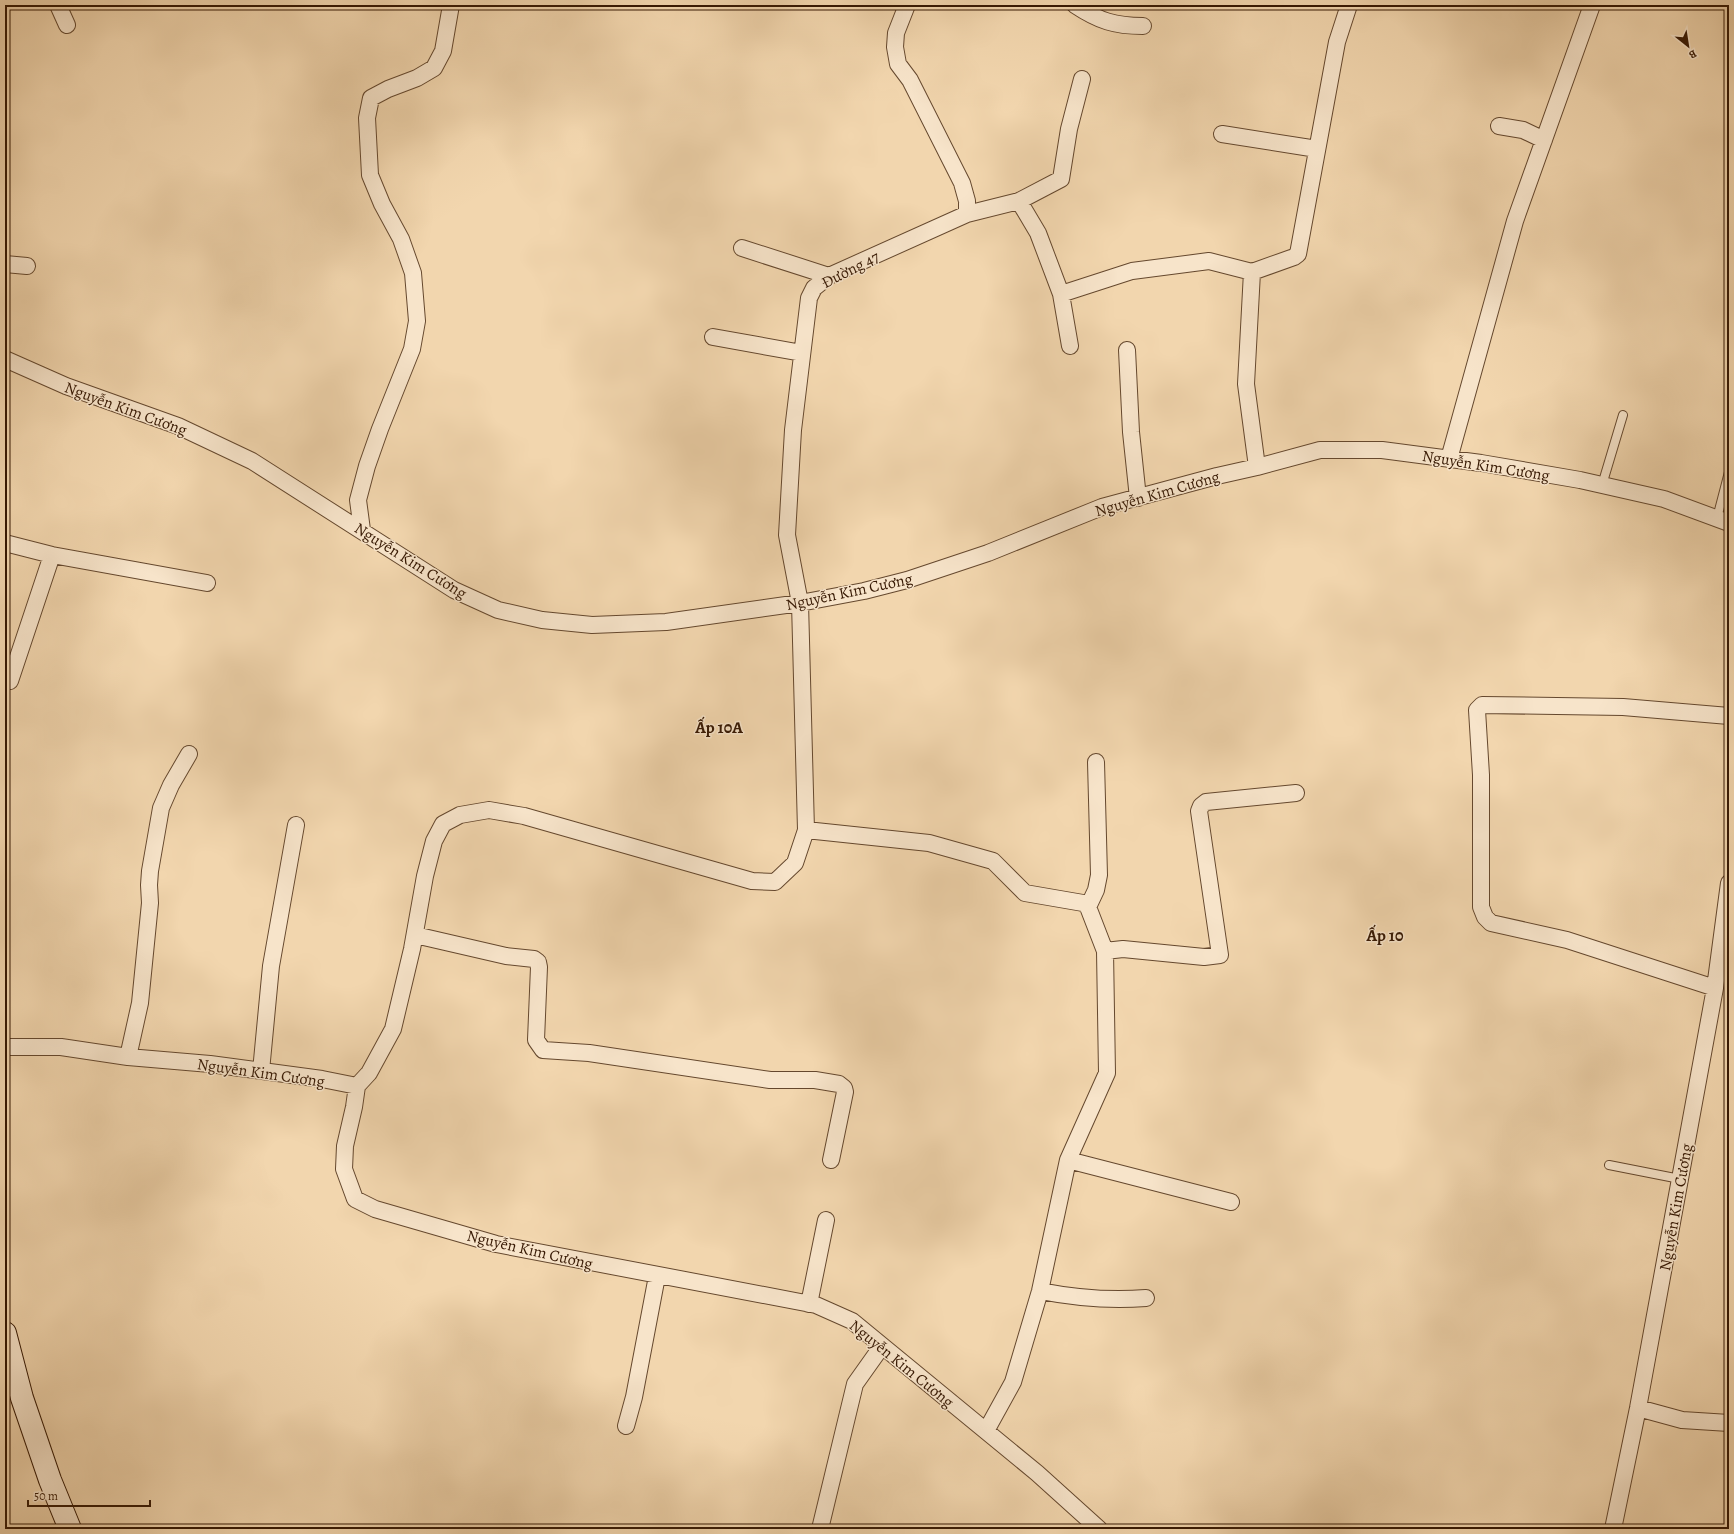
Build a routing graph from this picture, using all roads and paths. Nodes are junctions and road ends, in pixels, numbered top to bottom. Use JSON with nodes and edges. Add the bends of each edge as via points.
{"nodes":[{"id":1,"x":58,"y":5,"type":"edge"},
{"id":2,"x":451,"y":5,"type":"edge"},
{"id":3,"x":907,"y":5,"type":"edge"},
{"id":4,"x":1076,"y":5,"type":"edge"},
{"id":5,"x":1349,"y":5,"type":"edge"},
{"id":6,"x":1592,"y":5,"type":"edge"},
{"id":7,"x":67,"y":25,"type":"dead end"},
{"id":8,"x":1143,"y":26,"type":"dead end"},
{"id":9,"x":1082,"y":79,"type":"dead end"},
{"id":10,"x":1500,"y":126,"type":"dead end"},
{"id":11,"x":1222,"y":134,"type":"dead end"},
{"id":12,"x":1544,"y":140,"type":"junction"},
{"id":13,"x":1317,"y":148,"type":"junction"},
{"id":14,"x":1019,"y":201,"type":"junction"},
{"id":15,"x":968,"y":214,"type":"junction"},
{"id":16,"x":742,"y":248,"type":"dead end"},
{"id":17,"x":5,"y":264,"type":"edge"},
{"id":18,"x":27,"y":266,"type":"dead end"},
{"id":19,"x":1252,"y":272,"type":"junction"},
{"id":20,"x":829,"y":276,"type":"junction"},
{"id":21,"x":1061,"y":294,"type":"junction"},
{"id":22,"x":713,"y":337,"type":"dead end"},
{"id":23,"x":1070,"y":346,"type":"dead end"},
{"id":24,"x":1127,"y":350,"type":"dead end"},
{"id":25,"x":802,"y":353,"type":"junction"},
{"id":26,"x":5,"y":359,"type":"edge"},
{"id":27,"x":1623,"y":415,"type":"dead end"},
{"id":28,"x":1449,"y":459,"type":"junction"},
{"id":29,"x":1257,"y":467,"type":"junction"},
{"id":30,"x":1729,"y":472,"type":"edge"},
{"id":31,"x":1602,"y":485,"type":"junction"},
{"id":32,"x":1138,"y":498,"type":"junction"},
{"id":33,"x":1723,"y":520,"type":"edge"},
{"id":34,"x":362,"y":530,"type":"junction"},
{"id":35,"x":5,"y":543,"type":"edge"},
{"id":36,"x":52,"y":555,"type":"junction"},
{"id":37,"x":207,"y":583,"type":"dead end"},
{"id":38,"x":800,"y":603,"type":"junction"},
{"id":39,"x":10,"y":681,"type":"dead end"},
{"id":40,"x":1729,"y":716,"type":"edge"},
{"id":41,"x":189,"y":754,"type":"dead end"},
{"id":42,"x":1096,"y":762,"type":"dead end"},
{"id":43,"x":1296,"y":793,"type":"dead end"},
{"id":44,"x":296,"y":825,"type":"dead end"},
{"id":45,"x":806,"y":830,"type":"junction"},
{"id":46,"x":1729,"y":883,"type":"edge"},
{"id":47,"x":1088,"y":907,"type":"junction"},
{"id":48,"x":415,"y":935,"type":"junction"},
{"id":49,"x":1105,"y":951,"type":"junction"},
{"id":50,"x":1715,"y":988,"type":"junction"},
{"id":51,"x":5,"y":1047,"type":"edge"},
{"id":52,"x":128,"y":1058,"type":"junction"},
{"id":53,"x":261,"y":1071,"type":"junction"},
{"id":54,"x":357,"y":1086,"type":"junction"},
{"id":55,"x":831,"y":1160,"type":"dead end"},
{"id":56,"x":1068,"y":1160,"type":"junction"},
{"id":57,"x":1609,"y":1165,"type":"dead end"},
{"id":58,"x":1680,"y":1178,"type":"junction"},
{"id":59,"x":1231,"y":1202,"type":"dead end"},
{"id":60,"x":826,"y":1220,"type":"dead end"},
{"id":61,"x":657,"y":1276,"type":"junction"},
{"id":62,"x":1040,"y":1291,"type":"junction"},
{"id":63,"x":1146,"y":1298,"type":"dead end"},
{"id":64,"x":809,"y":1304,"type":"junction"},
{"id":65,"x":5,"y":1333,"type":"edge"},
{"id":66,"x":882,"y":1346,"type":"junction"},
{"id":67,"x":1638,"y":1408,"type":"junction"},
{"id":68,"x":1729,"y":1423,"type":"edge"},
{"id":69,"x":626,"y":1426,"type":"dead end"},
{"id":70,"x":986,"y":1431,"type":"junction"},
{"id":71,"x":70,"y":1529,"type":"edge"},
{"id":72,"x":820,"y":1529,"type":"edge"},
{"id":73,"x":1099,"y":1529,"type":"edge"},
{"id":74,"x":1613,"y":1529,"type":"edge"}],
"edges":[{"from":1,"to":7,"type":"street"},
{"from":2,"to":34,"type":"street","via":[[443,51],[434,68],[371,98],[367,118],[370,175],[401,240],[413,274],[417,321],[412,349],[367,466],[358,500]]},
{"from":3,"to":15,"type":"street","via":[[896,34],[898,64],[910,80],[962,183]]},
{"from":4,"to":8,"type":"street","via":[[1092,16],[1121,26]]},
{"from":5,"to":13,"type":"street","via":[[1337,42]]},
{"from":6,"to":12,"type":"street"},
{"from":9,"to":14,"type":"street","name":"Đường 47","via":[[1069,129],[1061,179]]},
{"from":10,"to":12,"type":"street","via":[[1523,130]]},
{"from":11,"to":13,"type":"street"},
{"from":12,"to":28,"type":"street","via":[[1515,221]]},
{"from":13,"to":19,"type":"street","via":[[1298,254]]},
{"from":14,"to":15,"type":"street","name":"Đường 47"},
{"from":14,"to":21,"type":"street","via":[[1038,233]]},
{"from":15,"to":20,"type":"street","name":"Đường 47"},
{"from":16,"to":20,"type":"street"},
{"from":17,"to":18,"type":"street"},
{"from":19,"to":21,"type":"street","via":[[1209,261],[1132,271]]},
{"from":19,"to":29,"type":"street","via":[[1246,384]]},
{"from":20,"to":25,"type":"street","name":"Đường 47","via":[[814,288],[810,298]]},
{"from":21,"to":23,"type":"street"},
{"from":22,"to":25,"type":"street"},
{"from":24,"to":32,"type":"street","via":[[1131,432]]},
{"from":25,"to":38,"type":"street","name":"Đường 47","via":[[793,430],[787,535]]},
{"from":26,"to":34,"type":"street","name":"Nguyễn Kim Cương","via":[[66,386],[178,426],[252,460]]},
{"from":27,"to":31,"type":"lane"},
{"from":28,"to":29,"type":"street","name":"Nguyễn Kim Cương","via":[[1382,450],[1320,450]]},
{"from":28,"to":31,"type":"street","name":"Nguyễn Kim Cương"},
{"from":29,"to":32,"type":"street","name":"Nguyễn Kim Cương"},
{"from":30,"to":33,"type":"lane"},
{"from":31,"to":33,"type":"street","name":"Nguyễn Kim Cương","via":[[1664,499]]},
{"from":32,"to":38,"type":"street","name":"Nguyễn Kim Cương","via":[[1102,507],[988,553],[908,580]]},
{"from":34,"to":38,"type":"street","name":"Nguyễn Kim Cương","via":[[454,590],[498,610],[542,620],[592,626],[666,622]]},
{"from":35,"to":36,"type":"street"},
{"from":36,"to":37,"type":"street"},
{"from":36,"to":39,"type":"street"},
{"from":38,"to":45,"type":"street","name":"Đường 47"},
{"from":40,"to":50,"type":"street","via":[[1616,707],[1482,705],[1477,710],[1481,775],[1481,907],[1484,918],[1491,923],[1567,940]]},
{"from":41,"to":52,"type":"street","via":[[161,808],[150,871],[150,903],[140,1003]]},
{"from":42,"to":47,"type":"street","via":[[1099,874],[1096,890]]},
{"from":43,"to":49,"type":"street","via":[[1206,802],[1201,806],[1199,811],[1220,956],[1204,957],[1123,949]]},
{"from":44,"to":53,"type":"street","via":[[271,966]]},
{"from":45,"to":47,"type":"street","via":[[929,843],[993,861],[1025,893],[1083,903]]},
{"from":45,"to":48,"type":"street","name":"Đường 47","via":[[795,863],[775,882],[752,881],[524,816],[489,810],[460,815],[443,824],[434,841]]},
{"from":46,"to":50,"type":"street","name":"Nguyễn Kim Cương"},
{"from":47,"to":49,"type":"street"},
{"from":48,"to":54,"type":"street","name":"Đường 47","via":[[393,1029],[369,1073]]},
{"from":48,"to":55,"type":"street","via":[[506,956],[534,959],[538,962],[536,1040],[542,1050],[596,1054],[770,1080],[815,1080],[839,1084],[845,1092]]},
{"from":49,"to":56,"type":"street","via":[[1107,1073]]},
{"from":50,"to":58,"type":"street","name":"Nguyễn Kim Cương"},
{"from":51,"to":52,"type":"street","name":"Nguyễn Kim Cương","via":[[61,1047]]},
{"from":52,"to":53,"type":"street","name":"Nguyễn Kim Cương","via":[[210,1064]]},
{"from":53,"to":54,"type":"street","name":"Nguyễn Kim Cương"},
{"from":54,"to":61,"type":"street","name":"Nguyễn Kim Cương","via":[[345,1146],[344,1169],[355,1199],[375,1209],[496,1244]]},
{"from":56,"to":59,"type":"street"},
{"from":56,"to":62,"type":"street"},
{"from":57,"to":58,"type":"lane"},
{"from":58,"to":67,"type":"street","name":"Nguyễn Kim Cương"},
{"from":60,"to":64,"type":"street"},
{"from":61,"to":64,"type":"street","name":"Nguyễn Kim Cương"},
{"from":61,"to":69,"type":"street"},
{"from":62,"to":63,"type":"street","via":[[1073,1297],[1122,1300]]},
{"from":62,"to":70,"type":"street","via":[[1013,1382]]},
{"from":64,"to":66,"type":"street","name":"Nguyễn Kim Cương","via":[[852,1321]]},
{"from":65,"to":71,"type":"main road","via":[[22,1398]]},
{"from":66,"to":70,"type":"street","name":"Nguyễn Kim Cương"},
{"from":66,"to":72,"type":"street","via":[[855,1384]]},
{"from":67,"to":68,"type":"street","via":[[1682,1420]]},
{"from":67,"to":74,"type":"street","name":"Nguyễn Kim Cương"},
{"from":70,"to":73,"type":"street","name":"Nguyễn Kim Cương"}]}
